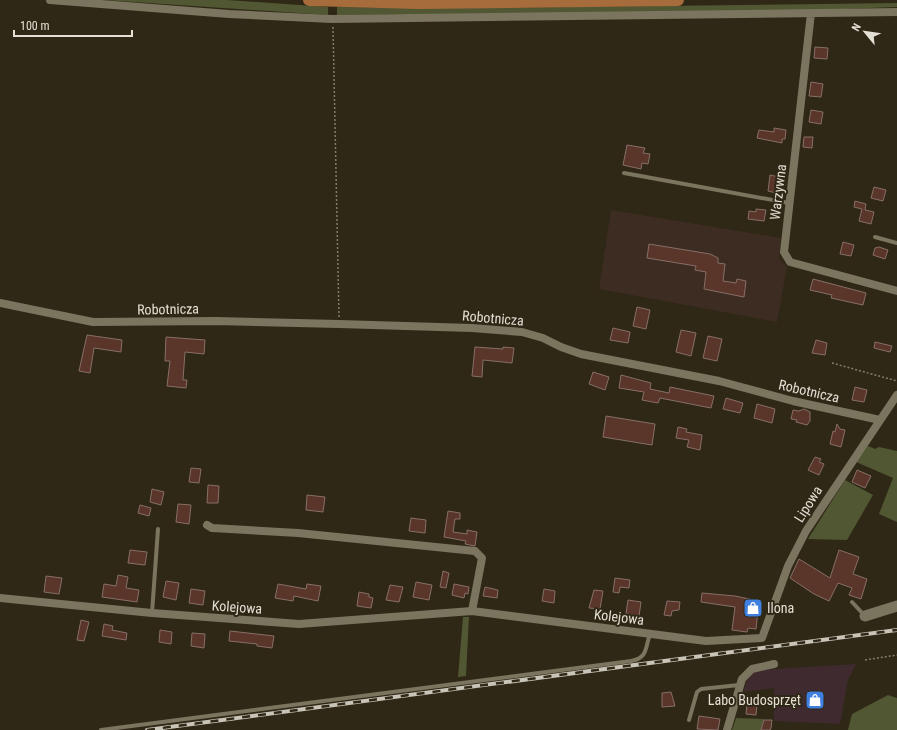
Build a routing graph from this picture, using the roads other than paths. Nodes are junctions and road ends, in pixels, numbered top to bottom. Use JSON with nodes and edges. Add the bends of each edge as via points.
{"nodes":[{"id":1,"x":50,"y":0,"type":"edge"},
{"id":2,"x":308,"y":0,"type":"edge"},
{"id":3,"x":678,"y":0,"type":"edge"},
{"id":4,"x":897,"y":12,"type":"edge"},
{"id":5,"x":811,"y":13,"type":"junction"},
{"id":6,"x":624,"y":173,"type":"dead end"},
{"id":7,"x":790,"y":203,"type":"junction"},
{"id":8,"x":875,"y":237,"type":"dead end"},
{"id":9,"x":897,"y":243,"type":"edge"},
{"id":10,"x":897,"y":291,"type":"edge"},
{"id":11,"x":0,"y":303,"type":"edge"},
{"id":12,"x":897,"y":395,"type":"edge"},
{"id":13,"x":880,"y":420,"type":"junction"},
{"id":14,"x":207,"y":525,"type":"dead end"},
{"id":15,"x":158,"y":529,"type":"dead end"},
{"id":16,"x":0,"y":598,"type":"edge"},
{"id":17,"x":852,"y":602,"type":"dead end"},
{"id":18,"x":897,"y":606,"type":"edge"},
{"id":19,"x":472,"y":612,"type":"junction"},
{"id":20,"x":152,"y":613,"type":"junction"},
{"id":21,"x":865,"y":616,"type":"joint"},
{"id":22,"x":650,"y":634,"type":"junction"},
{"id":23,"x":762,"y":638,"type":"joint"},
{"id":24,"x":774,"y":664,"type":"dead end"},
{"id":25,"x":740,"y":685,"type":"junction"},
{"id":26,"x":689,"y":720,"type":"dead end"},
{"id":27,"x":101,"y":730,"type":"edge"},
{"id":28,"x":727,"y":730,"type":"edge"}],
"edges":[{"from":1,"to":5,"type":"street","via":[[332,20]]},
{"from":2,"to":3,"type":"main road","via":[[418,3]]},
{"from":4,"to":5,"type":"street"},
{"from":5,"to":7,"type":"street","name":"Warzywna"},
{"from":6,"to":7,"type":"lane"},
{"from":7,"to":10,"type":"street","name":"Warzywna","via":[[784,252],[790,262]]},
{"from":8,"to":9,"type":"lane"},
{"from":11,"to":13,"type":"street","name":"Robotnicza","via":[[93,322],[216,321],[472,328],[522,332],[581,354],[719,381],[793,401]]},
{"from":12,"to":13,"type":"street","name":"Lipowa"},
{"from":13,"to":23,"type":"street","name":"Lipowa","via":[[806,531],[788,566]]},
{"from":14,"to":19,"type":"street","via":[[212,528],[298,533],[475,551],[482,558]]},
{"from":15,"to":20,"type":"lane"},
{"from":16,"to":20,"type":"street","name":"Kolejowa"},
{"from":17,"to":21,"type":"lane"},
{"from":18,"to":21,"type":"street"},
{"from":19,"to":20,"type":"street","name":"Kolejowa","via":[[299,624]]},
{"from":19,"to":22,"type":"street","name":"Kolejowa"},
{"from":22,"to":23,"type":"street","name":"Kolejowa","via":[[706,641]]},
{"from":22,"to":27,"type":"lane","via":[[643,656],[631,661]]},
{"from":24,"to":25,"type":"street","via":[[752,669],[746,673]]},
{"from":25,"to":26,"type":"lane","via":[[701,689],[697,692]]},
{"from":25,"to":28,"type":"street"}]}
